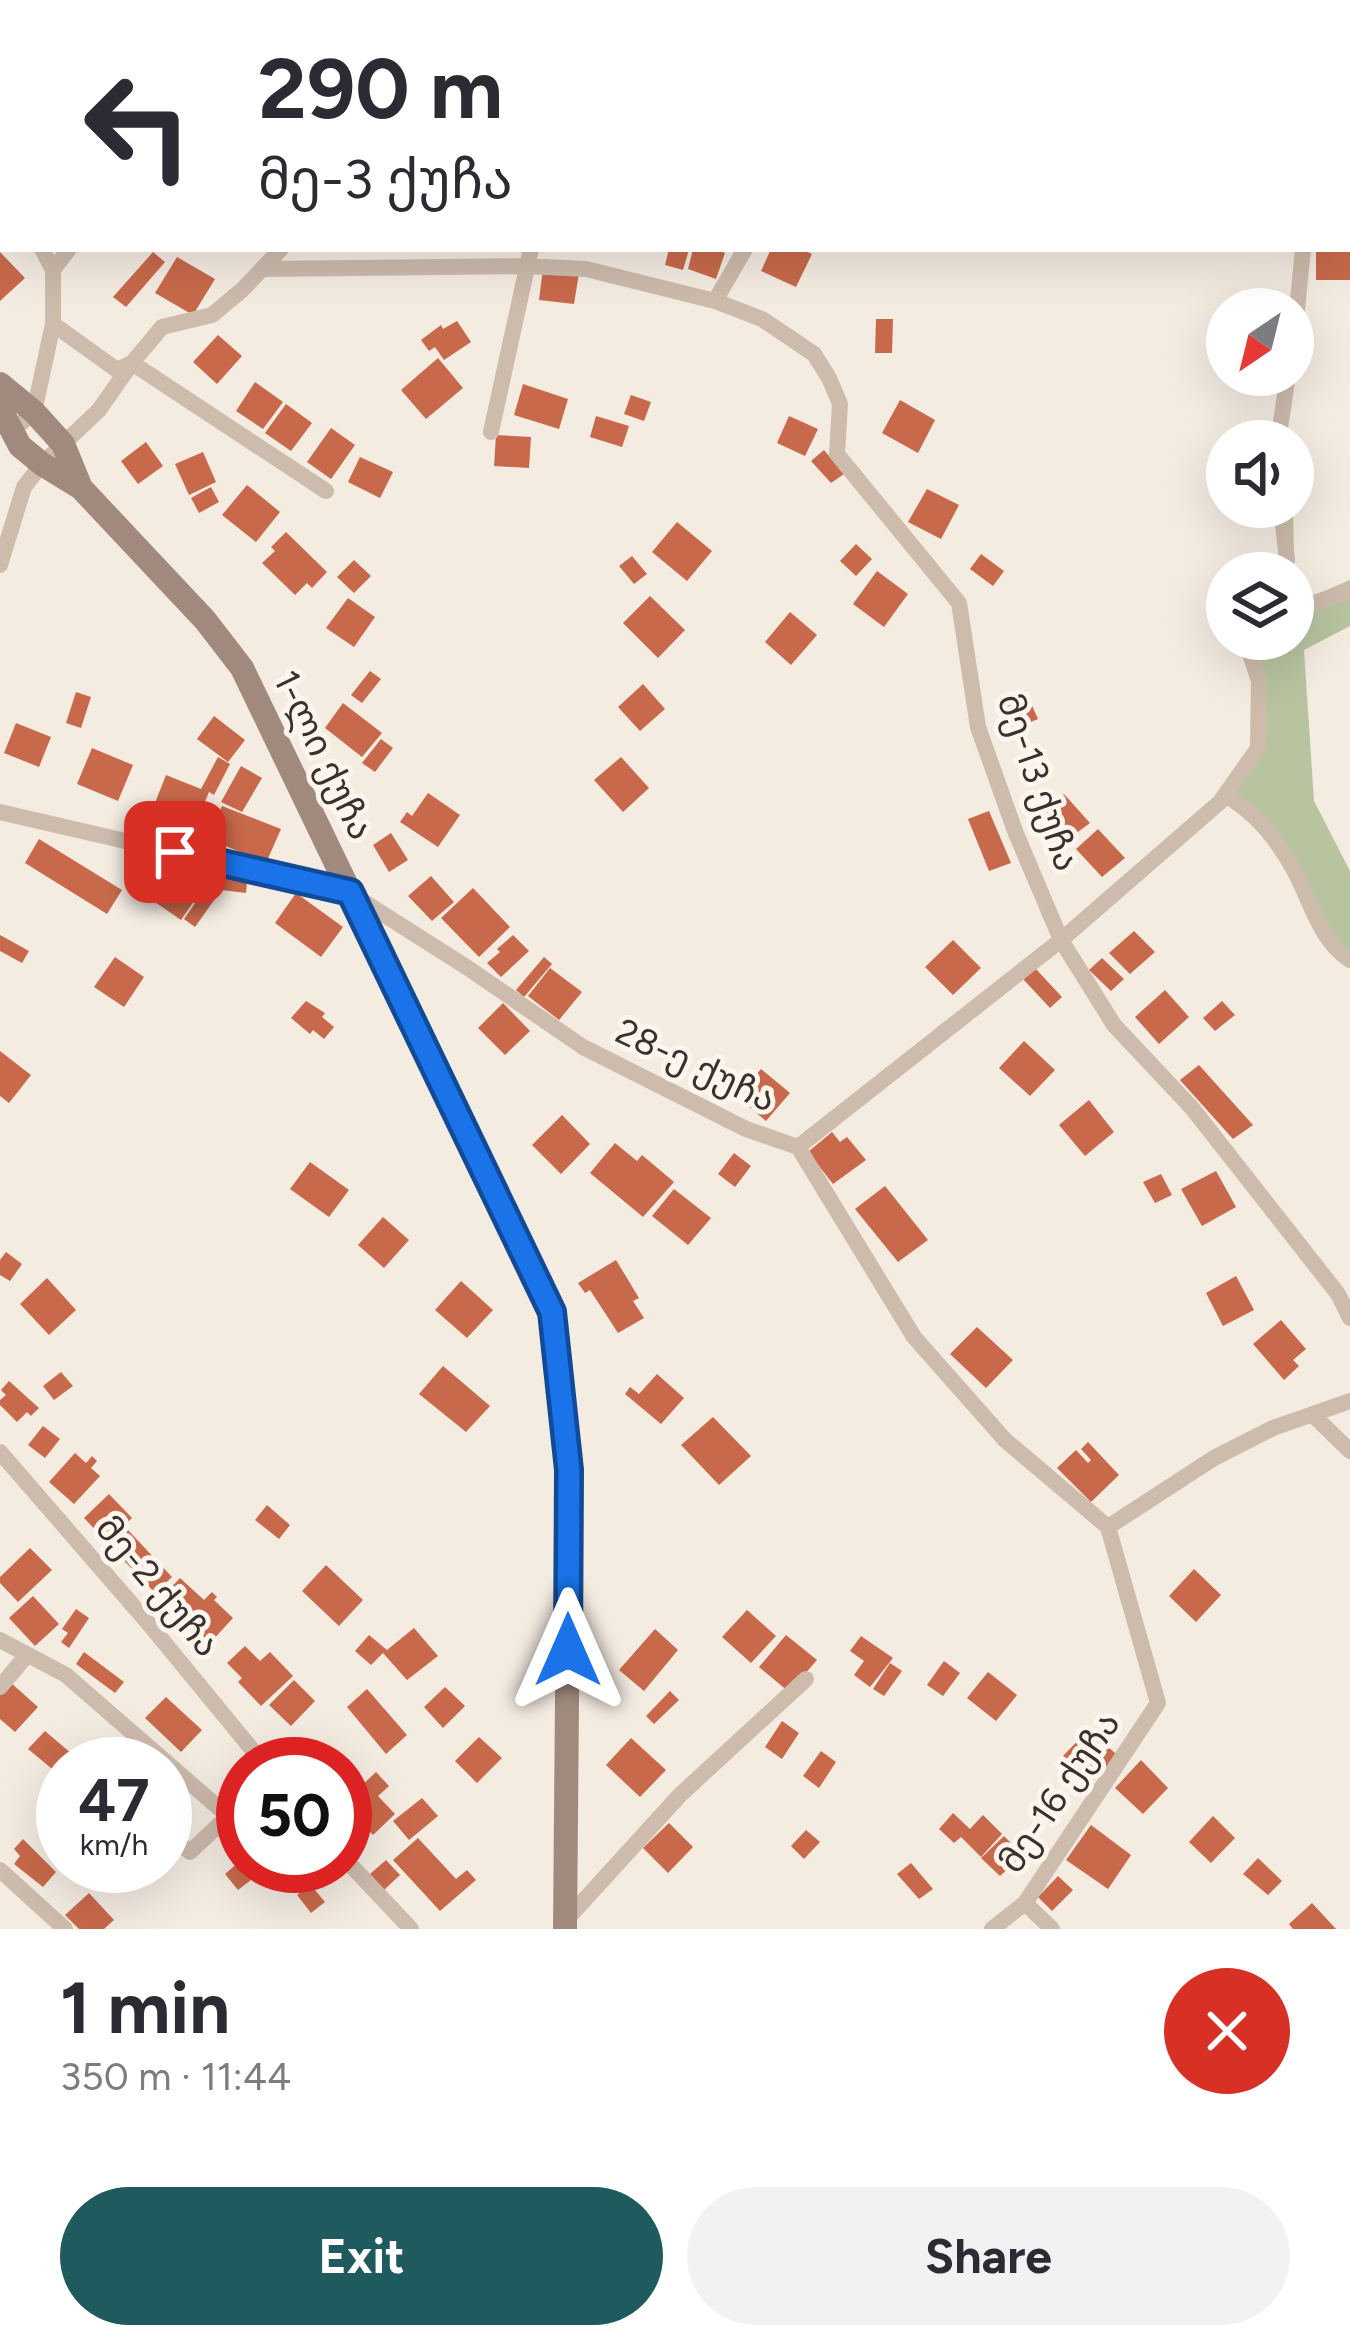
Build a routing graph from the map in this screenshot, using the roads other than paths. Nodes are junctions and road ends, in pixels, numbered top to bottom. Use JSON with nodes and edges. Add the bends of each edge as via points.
{"nodes":[{"id":1,"x":44,"y":252,"type":"edge"},
{"id":2,"x":67,"y":252,"type":"edge"},
{"id":3,"x":277,"y":252,"type":"edge"},
{"id":4,"x":743,"y":252,"type":"edge"},
{"id":5,"x":1303,"y":252,"type":"edge"},
{"id":6,"x":528,"y":257,"type":"edge"},
{"id":7,"x":262,"y":269,"type":"junction"},
{"id":8,"x":53,"y":270,"type":"junction"},
{"id":9,"x":1299,"y":288,"type":"edge"},
{"id":10,"x":715,"y":301,"type":"junction"},
{"id":11,"x":53,"y":324,"type":"junction"},
{"id":12,"x":131,"y":363,"type":"junction"},
{"id":13,"x":0,"y":384,"type":"edge"},
{"id":14,"x":34,"y":412,"type":"junction"},
{"id":15,"x":11,"y":428,"type":"edge"},
{"id":16,"x":491,"y":432,"type":"dead end"},
{"id":17,"x":63,"y":444,"type":"junction"},
{"id":18,"x":42,"y":464,"type":"junction"},
{"id":19,"x":24,"y":488,"type":"junction"},
{"id":20,"x":81,"y":488,"type":"junction"},
{"id":21,"x":326,"y":490,"type":"dead end"},
{"id":22,"x":0,"y":565,"type":"edge"},
{"id":23,"x":1350,"y":591,"type":"edge"},
{"id":24,"x":1314,"y":603,"type":"edge"},
{"id":25,"x":1252,"y":660,"type":"edge"},
{"id":26,"x":1226,"y":795,"type":"junction"},
{"id":27,"x":0,"y":812,"type":"edge"},
{"id":28,"x":350,"y":892,"type":"junction"},
{"id":29,"x":1060,"y":940,"type":"junction"},
{"id":30,"x":1350,"y":960,"type":"edge"},
{"id":31,"x":798,"y":1147,"type":"junction"},
{"id":32,"x":1350,"y":1318,"type":"edge"},
{"id":33,"x":1350,"y":1401,"type":"edge"},
{"id":34,"x":1312,"y":1414,"type":"junction"},
{"id":35,"x":1350,"y":1451,"type":"edge"},
{"id":36,"x":0,"y":1452,"type":"edge"},
{"id":37,"x":1108,"y":1528,"type":"junction"},
{"id":38,"x":0,"y":1640,"type":"edge"},
{"id":39,"x":27,"y":1655,"type":"junction"},
{"id":40,"x":806,"y":1679,"type":"dead end"},
{"id":41,"x":0,"y":1687,"type":"edge"},
{"id":42,"x":242,"y":1737,"type":"edge"},
{"id":43,"x":216,"y":1806,"type":"edge"},
{"id":44,"x":216,"y":1827,"type":"edge"},
{"id":45,"x":192,"y":1850,"type":"edge"},
{"id":46,"x":0,"y":1870,"type":"edge"},
{"id":47,"x":372,"y":1887,"type":"edge"},
{"id":48,"x":1024,"y":1903,"type":"junction"},
{"id":49,"x":566,"y":1924,"type":"edge"},
{"id":50,"x":65,"y":1929,"type":"edge"},
{"id":51,"x":411,"y":1929,"type":"edge"},
{"id":52,"x":992,"y":1929,"type":"edge"},
{"id":53,"x":1052,"y":1929,"type":"edge"}],
"edges":[{"from":1,"to":8,"type":"street"},
{"from":2,"to":8,"type":"street"},
{"from":3,"to":7,"type":"street"},
{"from":4,"to":10,"type":"street"},
{"from":5,"to":9,"type":"street"},
{"from":6,"to":7,"type":"street","name":"მე-13 ქუჩა"},
{"from":6,"to":10,"type":"street","name":"მე-13 ქუჩა"},
{"from":6,"to":16,"type":"street"},
{"from":7,"to":12,"type":"street","via":[[212,315],[162,327]]},
{"from":8,"to":11,"type":"street"},
{"from":10,"to":29,"type":"street","name":"მე-13 ქუჩა","via":[[762,319],[814,355],[840,404],[837,454],[959,603],[978,727]]},
{"from":11,"to":12,"type":"street","via":[[117,370]]},
{"from":11,"to":14,"type":"street"},
{"from":12,"to":17,"type":"street","via":[[100,410]]},
{"from":12,"to":21,"type":"street"},
{"from":13,"to":14,"type":"main road","name":"1-ლი ქუჩა"},
{"from":14,"to":15,"type":"street"},
{"from":14,"to":17,"type":"main road","name":"1-ლი ქუჩა"},
{"from":15,"to":18,"type":"main road","name":"1-ლი ქუჩა"},
{"from":15,"to":19,"type":"street"},
{"from":17,"to":18,"type":"street"},
{"from":17,"to":20,"type":"main road","name":"1-ლი ქუჩა"},
{"from":18,"to":19,"type":"street"},
{"from":18,"to":20,"type":"main road","name":"1-ლი ქუჩა"},
{"from":19,"to":22,"type":"street"},
{"from":20,"to":28,"type":"main road","name":"1-ლი ქუჩა","via":[[242,668]]},
{"from":23,"to":24,"type":"street"},
{"from":25,"to":26,"type":"street","name":"28-ე ქუჩა","via":[[1258,748]]},
{"from":26,"to":29,"type":"street","name":"28-ე ქუჩა"},
{"from":26,"to":30,"type":"street","via":[[1265,826],[1336,951]]},
{"from":27,"to":28,"type":"street","name":"28-ე ქუჩა"},
{"from":28,"to":31,"type":"street","name":"28-ე ქუჩა","via":[[583,1047]]},
{"from":28,"to":49,"type":"main road","name":"1-ლი ქუჩა","via":[[552,1312],[569,1470]]},
{"from":29,"to":31,"type":"street","name":"28-ე ქუჩა"},
{"from":29,"to":32,"type":"street","name":"მე-13 ქუჩა","via":[[1114,1025],[1192,1108]]},
{"from":31,"to":37,"type":"street","via":[[914,1337],[1005,1440]]},
{"from":33,"to":34,"type":"street"},
{"from":34,"to":35,"type":"street"},
{"from":34,"to":37,"type":"street","via":[[1214,1458]]},
{"from":36,"to":42,"type":"street","name":"მე-2 ქუჩა"},
{"from":37,"to":48,"type":"street","name":"მე-16 ქუჩა","via":[[1158,1703]]},
{"from":38,"to":39,"type":"street"},
{"from":39,"to":41,"type":"street"},
{"from":39,"to":43,"type":"street","via":[[66,1675]]},
{"from":40,"to":49,"type":"street","via":[[680,1795]]},
{"from":44,"to":45,"type":"street"},
{"from":46,"to":50,"type":"street"},
{"from":47,"to":51,"type":"street"},
{"from":48,"to":52,"type":"street","name":"მე-16 ქუჩა"},
{"from":48,"to":53,"type":"street"}]}
